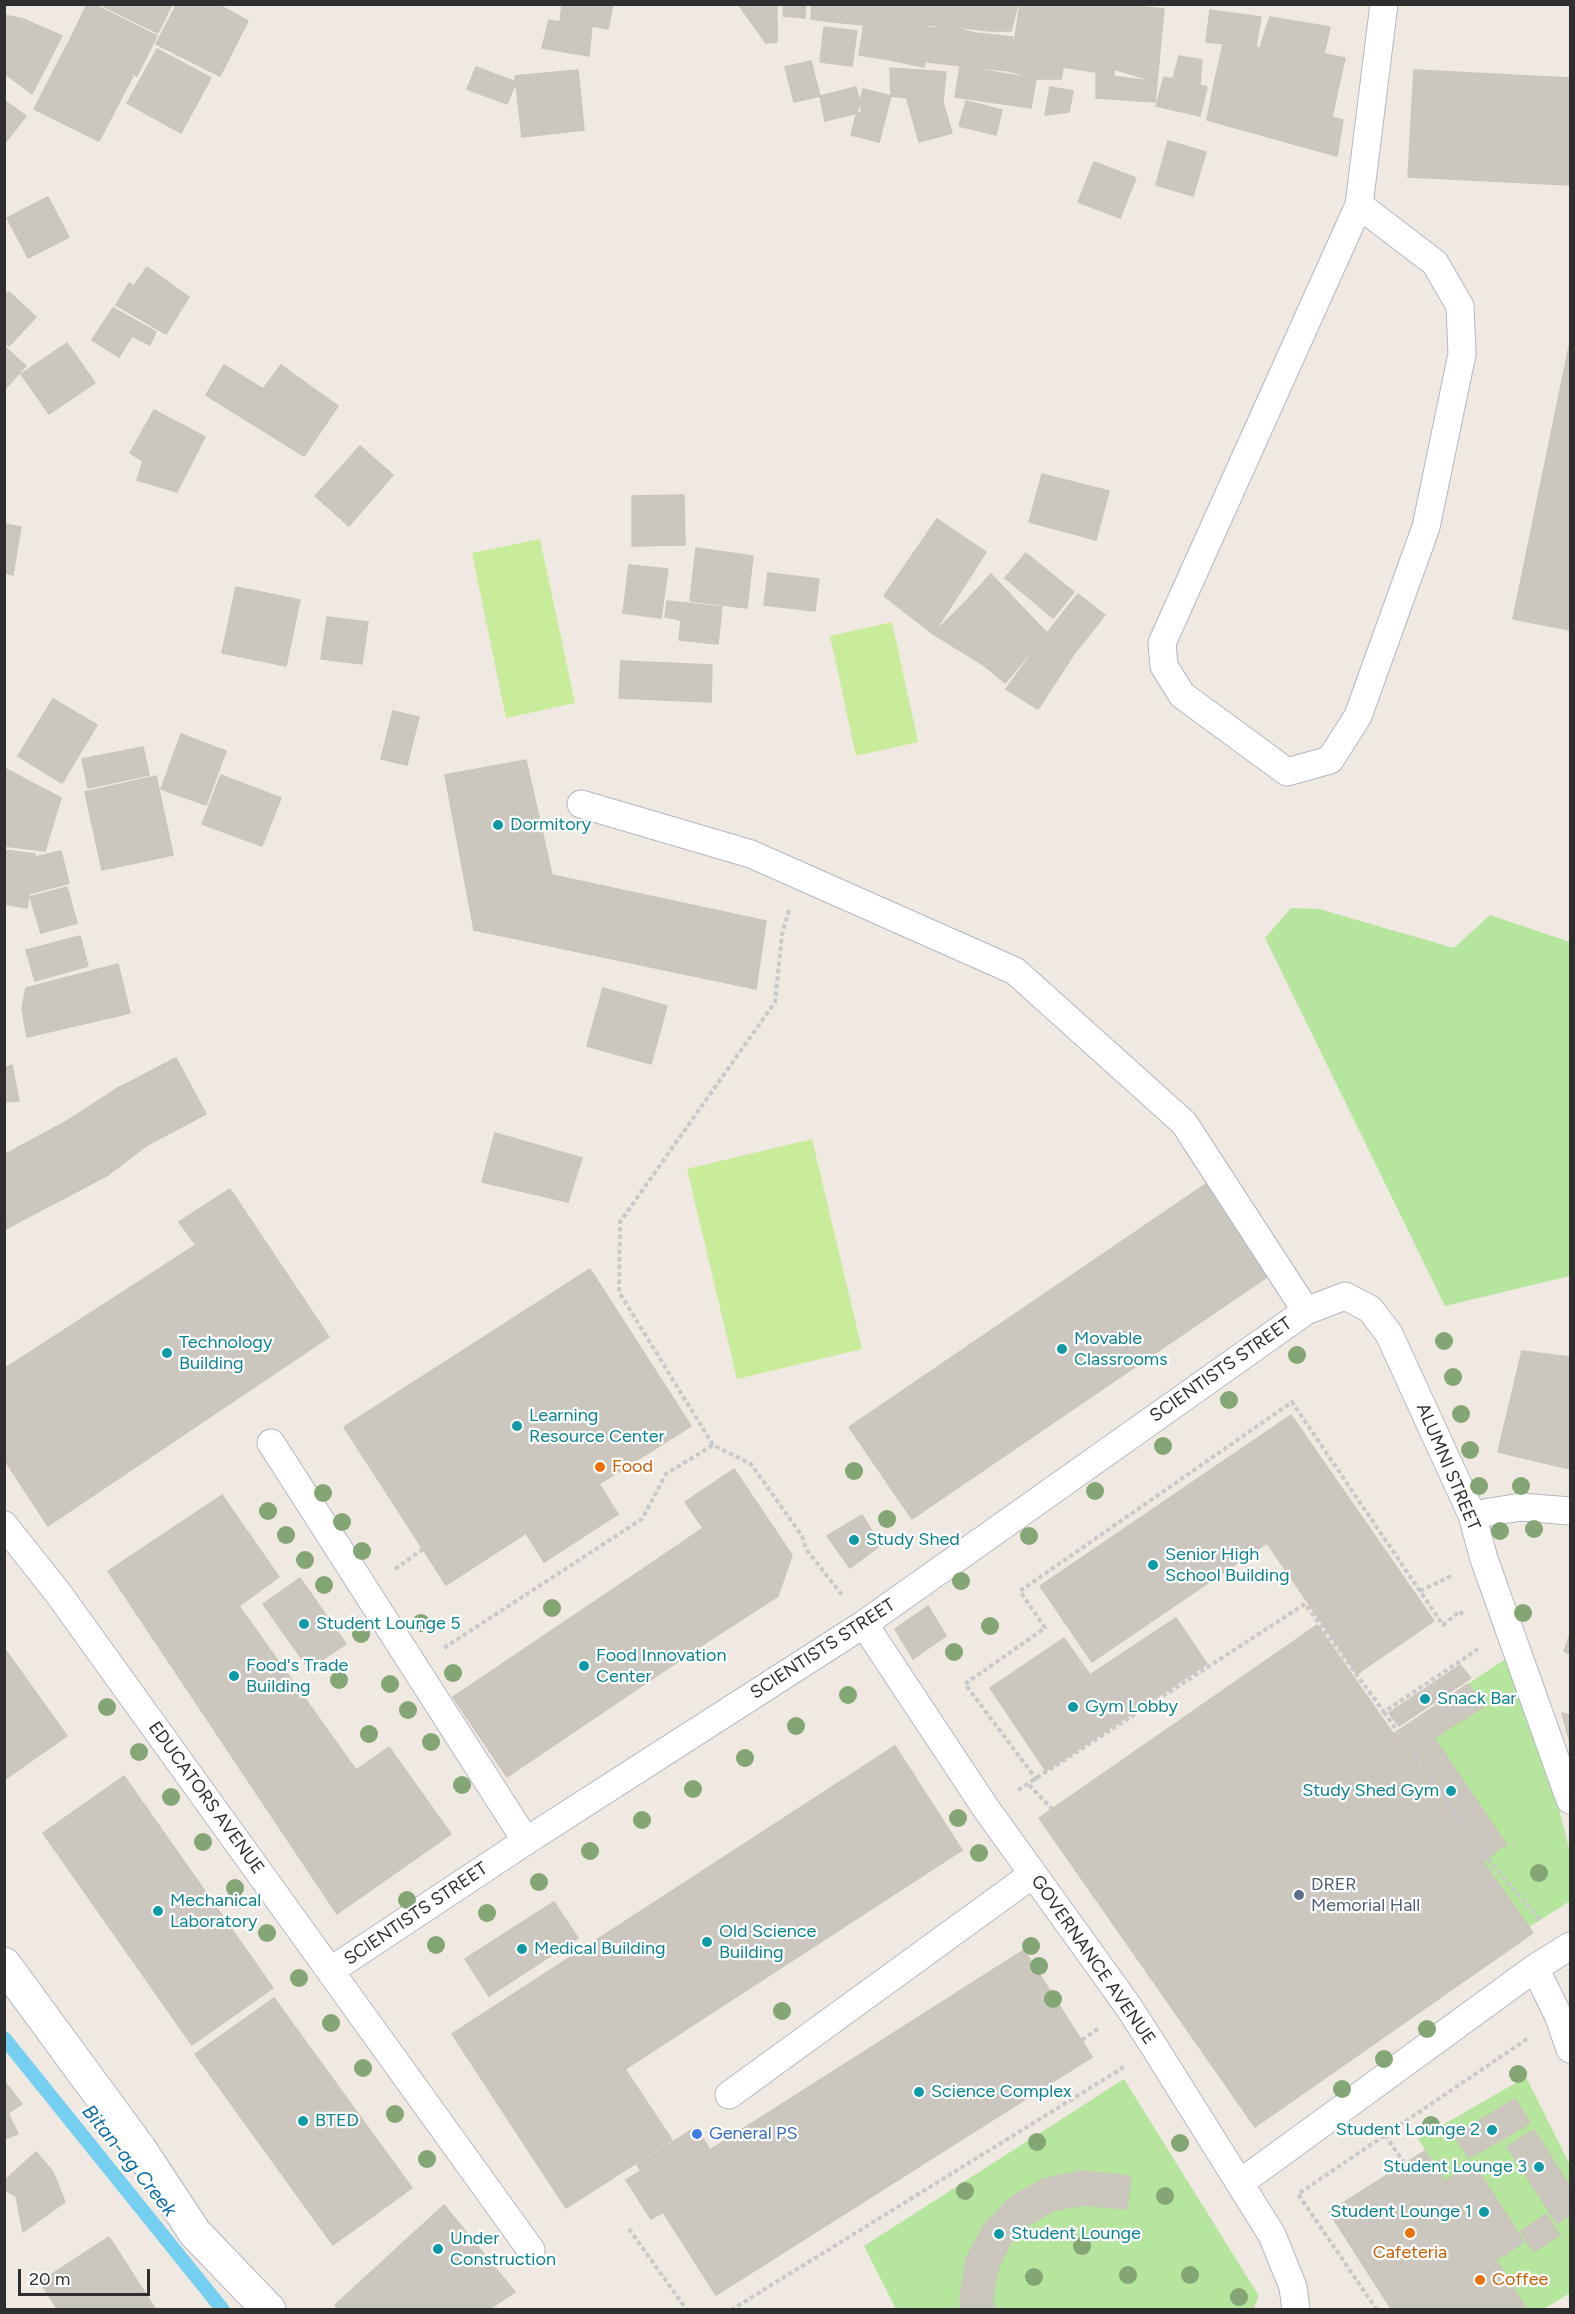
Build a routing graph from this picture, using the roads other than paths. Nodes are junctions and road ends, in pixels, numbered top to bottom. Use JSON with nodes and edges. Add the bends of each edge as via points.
{"nodes":[{"id":1,"x":1384,"y":4,"type":"edge"},
{"id":2,"x":1359,"y":205,"type":"junction"},
{"id":3,"x":581,"y":804,"type":"dead end"},
{"id":4,"x":1306,"y":1311,"type":"junction"},
{"id":5,"x":271,"y":1443,"type":"dead end"},
{"id":6,"x":1570,"y":1511,"type":"edge"},
{"id":7,"x":1473,"y":1515,"type":"junction"},
{"id":8,"x":4,"y":1525,"type":"edge"},
{"id":9,"x":864,"y":1624,"type":"junction"},
{"id":10,"x":1569,"y":1791,"type":"edge"},
{"id":11,"x":525,"y":1841,"type":"junction"},
{"id":12,"x":1033,"y":1874,"type":"junction"},
{"id":13,"x":1567,"y":1948,"type":"edge"},
{"id":14,"x":4,"y":1964,"type":"edge"},
{"id":15,"x":1535,"y":1968,"type":"junction"},
{"id":16,"x":330,"y":1971,"type":"junction"},
{"id":17,"x":1570,"y":2049,"type":"edge"},
{"id":18,"x":729,"y":2095,"type":"dead end"},
{"id":19,"x":1240,"y":2184,"type":"junction"},
{"id":20,"x":531,"y":2250,"type":"dead end"},
{"id":21,"x":268,"y":2310,"type":"edge"},
{"id":22,"x":1296,"y":2310,"type":"edge"}],
"edges":[{"from":1,"to":2,"type":"lane"},
{"from":2,"to":2,"type":"lane","via":[[1162,643],[1164,666],[1182,695],[1287,772],[1330,760],[1358,716],[1425,527],[1462,354],[1460,306],[1435,263]]},
{"from":3,"to":4,"type":"lane","via":[[751,854],[1015,971],[1184,1123]]},
{"from":4,"to":7,"type":"lane","name":"ALUMNI STREET","via":[[1345,1296],[1370,1309],[1389,1334]]},
{"from":4,"to":9,"type":"lane","name":"SCIENTISTS STREET"},
{"from":5,"to":11,"type":"lane"},
{"from":6,"to":7,"type":"lane","via":[[1521,1507]]},
{"from":7,"to":10,"type":"lane","name":"ALUMNI STREET","via":[[1487,1569]]},
{"from":8,"to":16,"type":"lane","name":"EDUCATORS AVENUE","via":[[58,1593]]},
{"from":9,"to":11,"type":"lane","name":"SCIENTISTS STREET"},
{"from":9,"to":12,"type":"lane","name":"GOVERNANCE AVENUE"},
{"from":11,"to":16,"type":"lane","name":"SCIENTISTS STREET"},
{"from":12,"to":18,"type":"lane"},
{"from":12,"to":19,"type":"lane","name":"GOVERNANCE AVENUE","via":[[1155,2048]]},
{"from":13,"to":15,"type":"lane"},
{"from":14,"to":21,"type":"street","via":[[140,2148],[195,2232]]},
{"from":15,"to":17,"type":"lane"},
{"from":15,"to":19,"type":"lane"},
{"from":16,"to":20,"type":"lane","name":"EDUCATORS AVENUE"},
{"from":19,"to":22,"type":"lane","name":"GOVERNANCE AVENUE","via":[[1272,2235],[1293,2287]]}]}
